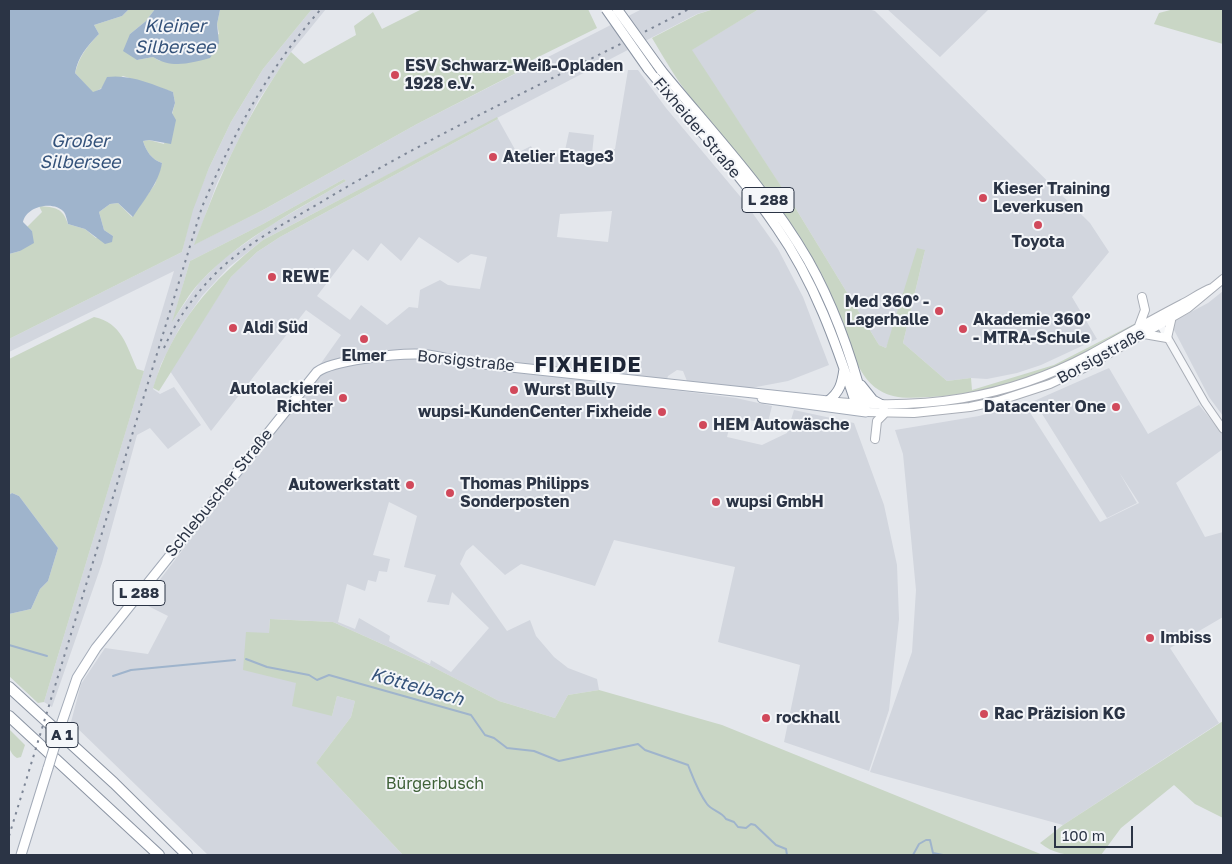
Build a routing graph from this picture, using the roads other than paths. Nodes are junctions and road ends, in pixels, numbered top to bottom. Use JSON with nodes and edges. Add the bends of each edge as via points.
{"nodes":[{"id":1,"x":606,"y":9,"type":"edge"},
{"id":2,"x":617,"y":9,"type":"edge"},
{"id":3,"x":1223,"y":279,"type":"edge"},
{"id":4,"x":1212,"y":288,"type":"junction"},
{"id":5,"x":1142,"y":297,"type":"dead end"},
{"id":6,"x":1172,"y":316,"type":"junction"},
{"id":7,"x":1154,"y":322,"type":"junction"},
{"id":8,"x":1139,"y":326,"type":"junction"},
{"id":9,"x":1143,"y":334,"type":"junction"},
{"id":10,"x":1167,"y":338,"type":"junction"},
{"id":11,"x":844,"y":366,"type":"junction"},
{"id":12,"x":320,"y":370,"type":"joint"},
{"id":13,"x":858,"y":379,"type":"junction"},
{"id":14,"x":756,"y":394,"type":"junction"},
{"id":15,"x":828,"y":401,"type":"junction"},
{"id":16,"x":858,"y":407,"type":"junction"},
{"id":17,"x":884,"y":410,"type":"junction"},
{"id":18,"x":1223,"y":429,"type":"edge"},
{"id":19,"x":875,"y":440,"type":"dead end"},
{"id":20,"x":9,"y":687,"type":"edge"},
{"id":21,"x":9,"y":716,"type":"edge"},
{"id":22,"x":21,"y":855,"type":"edge"},
{"id":23,"x":159,"y":855,"type":"edge"},
{"id":24,"x":187,"y":855,"type":"edge"}],
"edges":[{"from":1,"to":11,"type":"main road","name":"Fixheider Straße","number":"L 288","bridge":true,"via":[[648,69],[778,228],[813,290]]},
{"from":2,"to":13,"type":"main road","name":"Fixheider Straße","number":"L 288","bridge":true,"via":[[661,70],[759,187],[786,225],[826,296]]},
{"from":3,"to":4,"type":"main road"},
{"from":4,"to":6,"type":"main road","via":[[1205,296]]},
{"from":4,"to":7,"type":"main road"},
{"from":5,"to":8,"type":"main road","via":[[1144,310]]},
{"from":6,"to":7,"type":"main road"},
{"from":6,"to":10,"type":"main road"},
{"from":7,"to":8,"type":"main road","name":"Borsigstraße"},
{"from":7,"to":9,"type":"main road","name":"Borsigstraße"},
{"from":7,"to":10,"type":"street"},
{"from":8,"to":17,"type":"main road","name":"Borsigstraße","via":[[1089,355],[1025,382],[944,402]]},
{"from":9,"to":10,"type":"main road"},
{"from":9,"to":17,"type":"main road","name":"Borsigstraße","via":[[1072,374],[1025,393],[970,407]]},
{"from":10,"to":18,"type":"street","via":[[1204,403]]},
{"from":11,"to":15,"type":"main road","via":[[840,388]]},
{"from":11,"to":16,"type":"main road","name":"Fixheider Straße","number":"L 288"},
{"from":12,"to":14,"type":"main road","name":"Borsigstraße","number":"L 288","via":[[340,363],[416,354]]},
{"from":12,"to":22,"type":"main road","name":"Schlebuscher Straße","number":"L 288","bridge":true,"via":[[192,525],[96,648],[77,678]]},
{"from":13,"to":16,"type":"main road","name":"Fixheider Straße","number":"L 288"},
{"from":13,"to":17,"type":"main road","number":"L 288"},
{"from":14,"to":15,"type":"main road","number":"L 288"},
{"from":14,"to":16,"type":"main road","number":"L 288","via":[[776,402]]},
{"from":15,"to":16,"type":"main road","number":"L 288"},
{"from":16,"to":17,"type":"main road"},
{"from":17,"to":19,"type":"main road","via":[[877,421]]},
{"from":20,"to":24,"type":"highway","number":"A 1"},
{"from":21,"to":23,"type":"highway","number":"A 1"}]}
